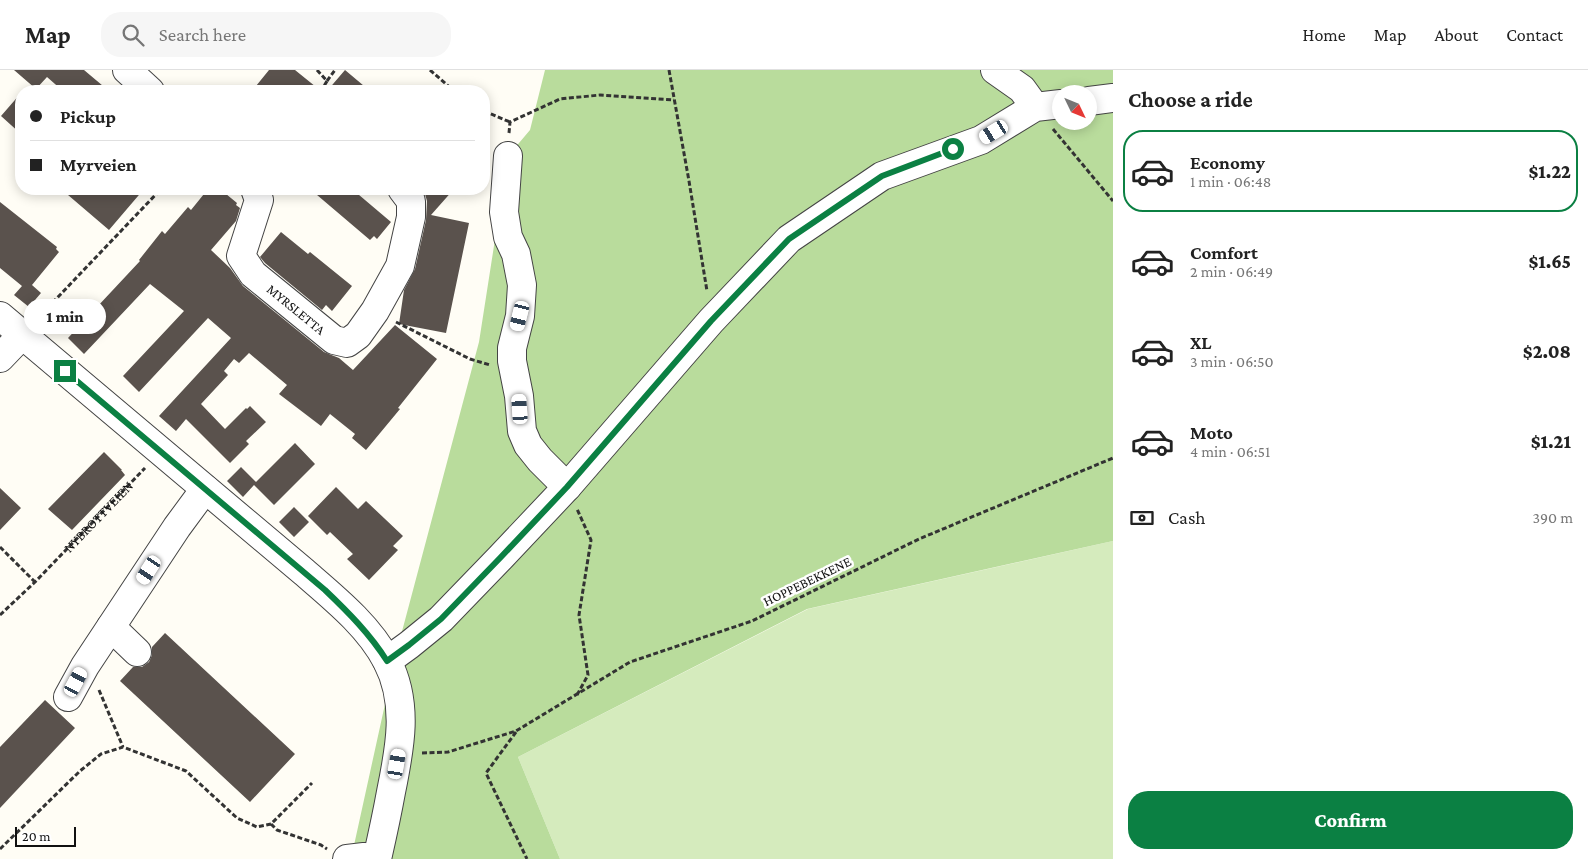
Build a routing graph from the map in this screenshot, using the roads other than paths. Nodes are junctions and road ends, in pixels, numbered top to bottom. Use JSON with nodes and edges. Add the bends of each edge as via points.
{"nodes":[{"id":1,"x":127,"y":70,"type":"edge"},
{"id":2,"x":995,"y":70,"type":"edge"},
{"id":3,"x":143,"y":85,"type":"edge"},
{"id":4,"x":1113,"y":98,"type":"edge"},
{"id":5,"x":1098,"y":100,"type":"edge"},
{"id":6,"x":1048,"y":106,"type":"edge"},
{"id":7,"x":508,"y":156,"type":"road end"},
{"id":8,"x":258,"y":195,"type":"edge"},
{"id":9,"x":406,"y":195,"type":"edge"},
{"id":10,"x":0,"y":316,"type":"edge"},
{"id":11,"x":22,"y":335,"type":"junction"},
{"id":12,"x":0,"y":358,"type":"edge"},
{"id":13,"x":567,"y":487,"type":"junction"},
{"id":14,"x":206,"y":489,"type":"junction"},
{"id":15,"x":111,"y":627,"type":"junction"},
{"id":16,"x":137,"y":652,"type":"dead end"},
{"id":17,"x":387,"y":661,"type":"junction"},
{"id":18,"x":68,"y":697,"type":"dead end"},
{"id":19,"x":338,"y":855,"type":"edge"},
{"id":20,"x":377,"y":858,"type":"edge"}],
"edges":[{"from":1,"to":3,"type":"street"},
{"from":2,"to":6,"type":"street"},
{"from":4,"to":5,"type":"street"},
{"from":6,"to":13,"type":"street","via":[[981,140],[882,176],[789,239],[711,321]]},
{"from":7,"to":13,"type":"street","via":[[504,212],[522,285],[520,316],[512,348],[520,422],[524,438]]},
{"from":8,"to":9,"type":"street","name":"MYRSLETTA","via":[[259,200],[241,256],[253,274],[334,340],[347,343],[358,335],[375,311],[400,266],[411,217],[411,201]]},
{"from":10,"to":11,"type":"street"},
{"from":11,"to":12,"type":"street"},
{"from":11,"to":14,"type":"street"},
{"from":13,"to":17,"type":"street","via":[[441,619]]},
{"from":14,"to":15,"type":"street"},
{"from":14,"to":17,"type":"street","via":[[336,600],[370,636]]},
{"from":15,"to":16,"type":"street"},
{"from":15,"to":18,"type":"street"},
{"from":17,"to":20,"type":"street","via":[[396,683],[402,722]]},
{"from":19,"to":20,"type":"street"}]}
